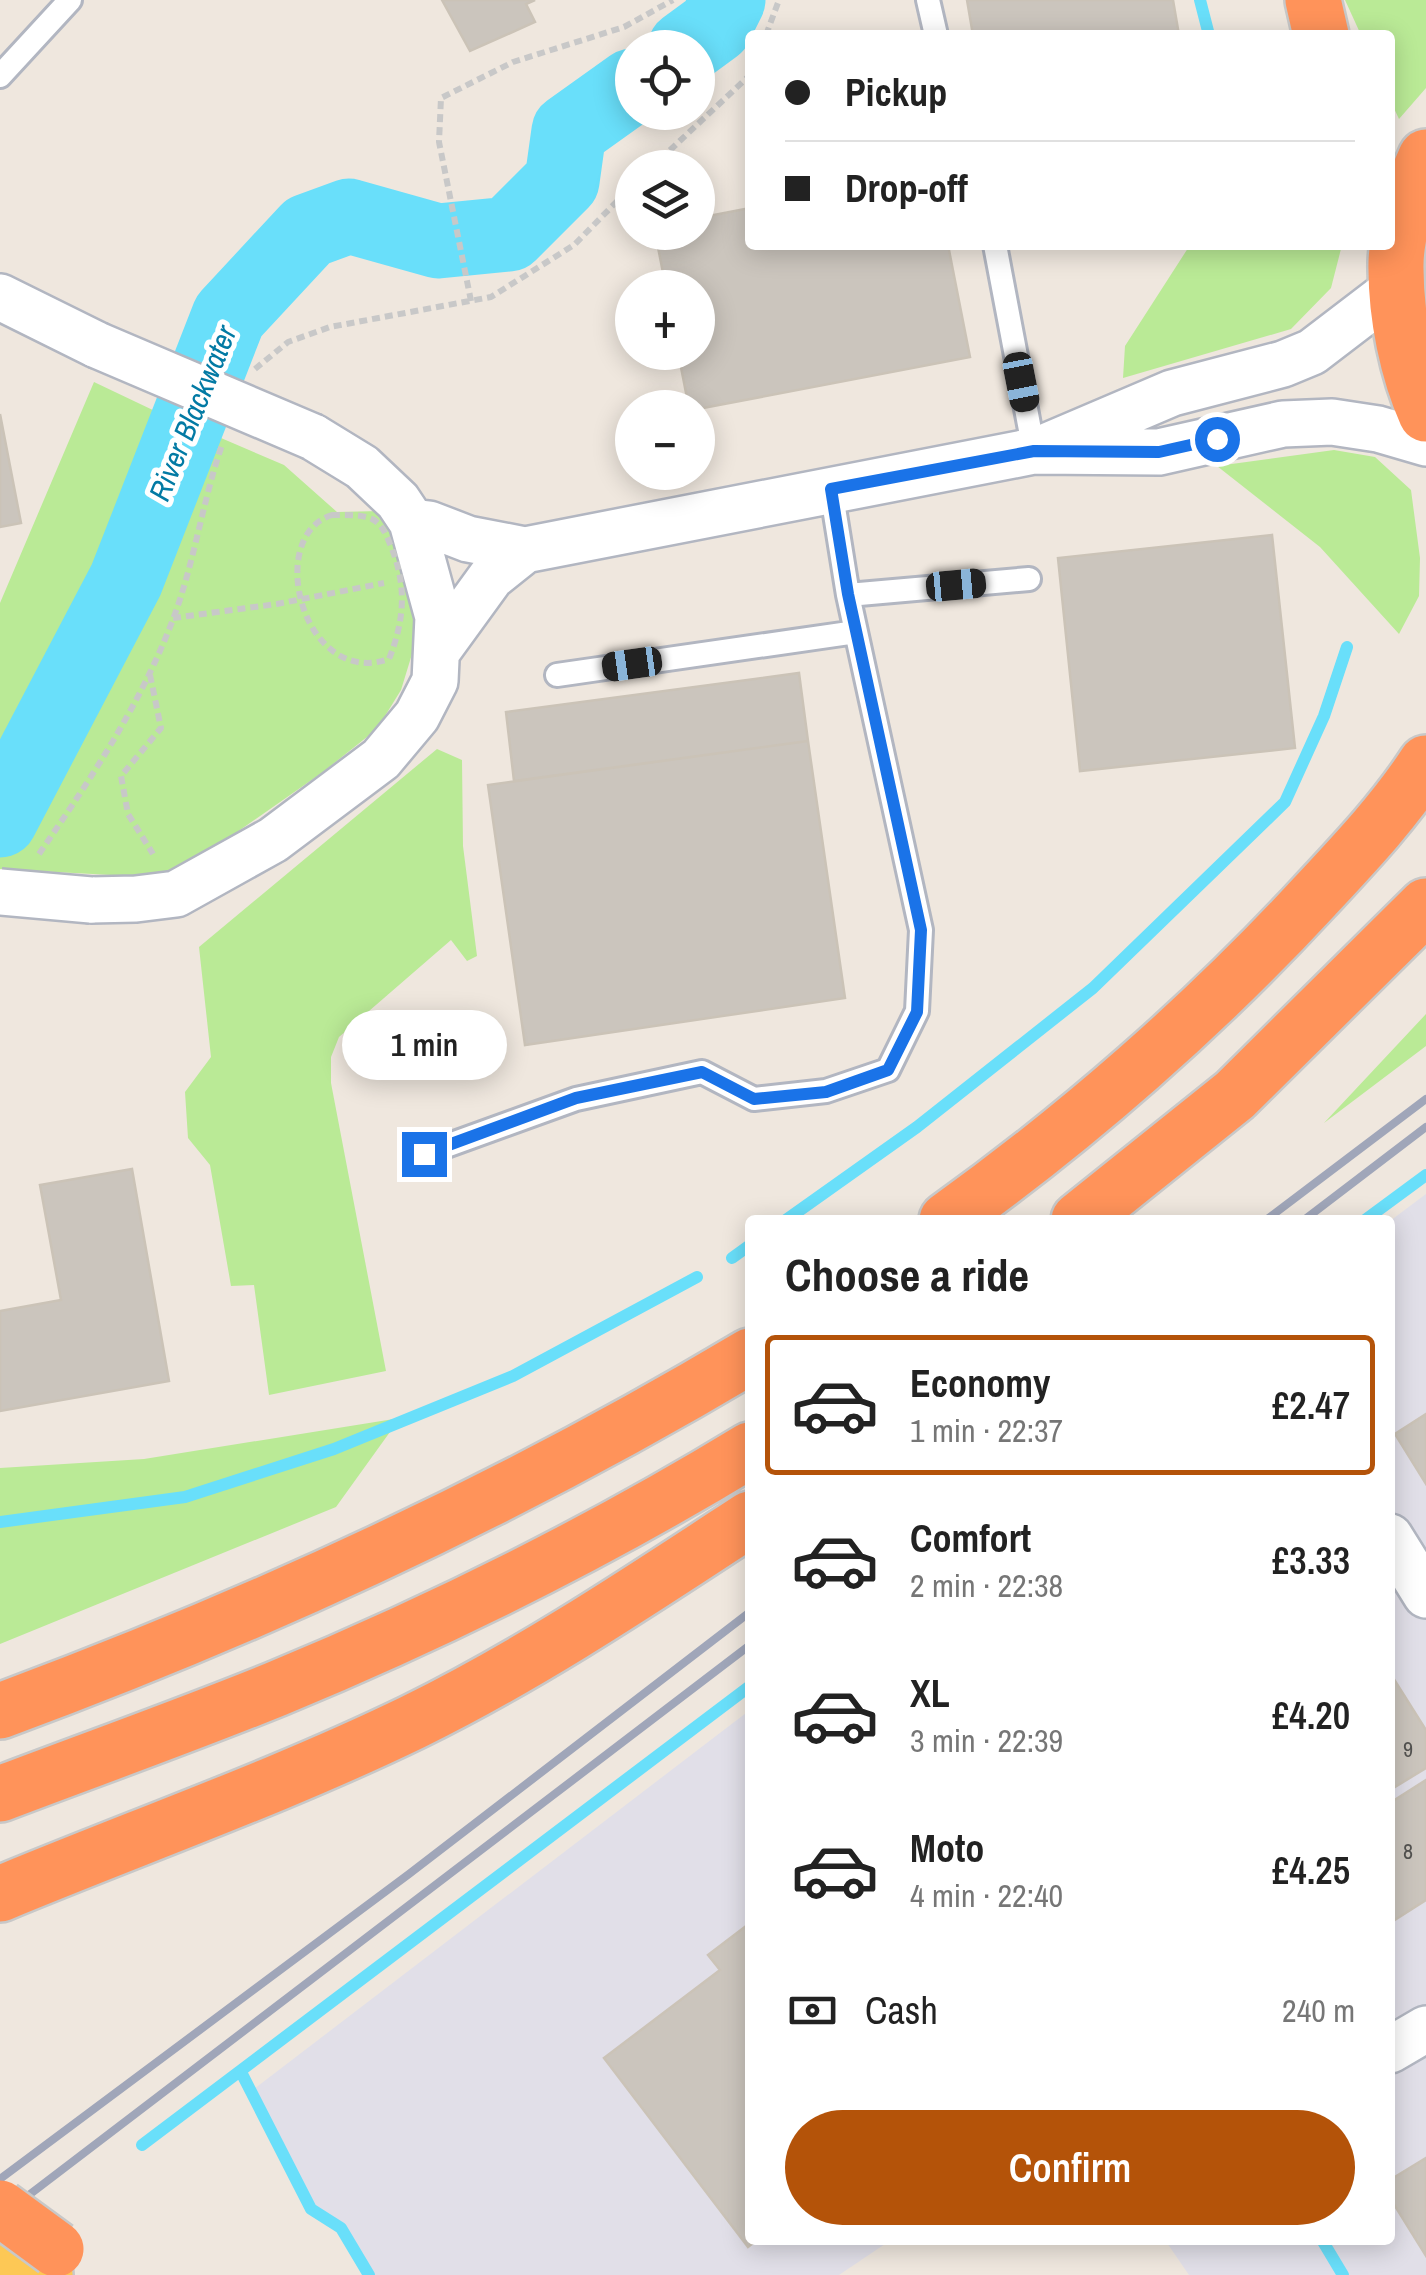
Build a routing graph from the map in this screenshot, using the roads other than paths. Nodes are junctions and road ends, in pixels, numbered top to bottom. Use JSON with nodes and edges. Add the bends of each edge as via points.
{"nodes":[{"id":1,"x":70,"y":0,"type":"edge"},
{"id":2,"x":928,"y":0,"type":"edge"},
{"id":3,"x":1313,"y":0,"type":"edge"},
{"id":4,"x":935,"y":30,"type":"edge"},
{"id":5,"x":1320,"y":30,"type":"edge"},
{"id":6,"x":0,"y":76,"type":"edge"},
{"id":7,"x":1426,"y":157,"type":"edge"},
{"id":8,"x":996,"y":250,"type":"edge"},
{"id":9,"x":1392,"y":267,"type":"edge"},
{"id":10,"x":0,"y":297,"type":"edge"},
{"id":11,"x":1426,"y":414,"type":"edge"},
{"id":12,"x":1426,"y":443,"type":"edge"},
{"id":13,"x":1034,"y":451,"type":"junction"},
{"id":14,"x":831,"y":489,"type":"junction"},
{"id":15,"x":412,"y":522,"type":"junction"},
{"id":16,"x":525,"y":550,"type":"junction"},
{"id":17,"x":1029,"y":578,"type":"dead end"},
{"id":18,"x":848,"y":594,"type":"junction"},
{"id":19,"x":856,"y":632,"type":"junction"},
{"id":20,"x":438,"y":650,"type":"junction"},
{"id":21,"x":557,"y":675,"type":"dead end"},
{"id":22,"x":1426,"y":762,"type":"edge"},
{"id":23,"x":15,"y":881,"type":"edge"},
{"id":24,"x":1426,"y":906,"type":"edge"},
{"id":25,"x":424,"y":1154,"type":"dead end"},
{"id":26,"x":954,"y":1215,"type":"edge"},
{"id":27,"x":1085,"y":1215,"type":"edge"},
{"id":28,"x":745,"y":1359,"type":"edge"},
{"id":29,"x":745,"y":1453,"type":"edge"},
{"id":30,"x":745,"y":1522,"type":"edge"},
{"id":31,"x":1395,"y":1545,"type":"edge"},
{"id":32,"x":1426,"y":1595,"type":"edge"},
{"id":33,"x":0,"y":1710,"type":"edge"},
{"id":34,"x":0,"y":1794,"type":"edge"},
{"id":35,"x":0,"y":1894,"type":"edge"},
{"id":36,"x":1426,"y":2029,"type":"edge"},
{"id":37,"x":1395,"y":2047,"type":"edge"},
{"id":38,"x":0,"y":2208,"type":"edge"},
{"id":39,"x":43,"y":2262,"type":"edge"}],
"edges":[{"from":1,"to":6,"type":"lane"},
{"from":2,"to":4,"type":"lane"},
{"from":3,"to":5,"type":"highway"},
{"from":7,"to":9,"type":"highway"},
{"from":8,"to":13,"type":"lane"},
{"from":9,"to":11,"type":"highway"},
{"from":9,"to":13,"type":"street","via":[[1312,352],[1172,393]]},
{"from":10,"to":15,"type":"street","bridge":true,"via":[[312,437],[362,467]]},
{"from":12,"to":13,"type":"street","via":[[1332,422],[1282,424],[1159,452]]},
{"from":13,"to":14,"type":"street"},
{"from":14,"to":16,"type":"street"},
{"from":14,"to":18,"type":"lane"},
{"from":15,"to":16,"type":"street"},
{"from":15,"to":20,"type":"street","via":[[415,577],[438,617]]},
{"from":16,"to":20,"type":"street","via":[[491,577]]},
{"from":17,"to":18,"type":"lane"},
{"from":18,"to":19,"type":"lane"},
{"from":19,"to":21,"type":"lane"},
{"from":19,"to":25,"type":"lane","via":[[921,930],[917,1012],[888,1070],[826,1092],[754,1099],[702,1072],[576,1098]]},
{"from":20,"to":23,"type":"street","bridge":true,"via":[[435,681],[382,759],[273,840],[176,894],[90,900]]},
{"from":22,"to":26,"type":"highway","via":[[1401,802],[1256,960],[1029,1158]]},
{"from":24,"to":27,"type":"highway","via":[[1235,1095]]},
{"from":28,"to":33,"type":"highway","via":[[641,1421],[394,1547]]},
{"from":29,"to":34,"type":"highway","via":[[656,1507],[433,1620],[275,1689]]},
{"from":30,"to":35,"type":"highway","via":[[581,1630],[412,1722]]},
{"from":31,"to":32,"type":"street"},
{"from":36,"to":37,"type":"street"},
{"from":38,"to":39,"type":"highway","bridge":true}]}
